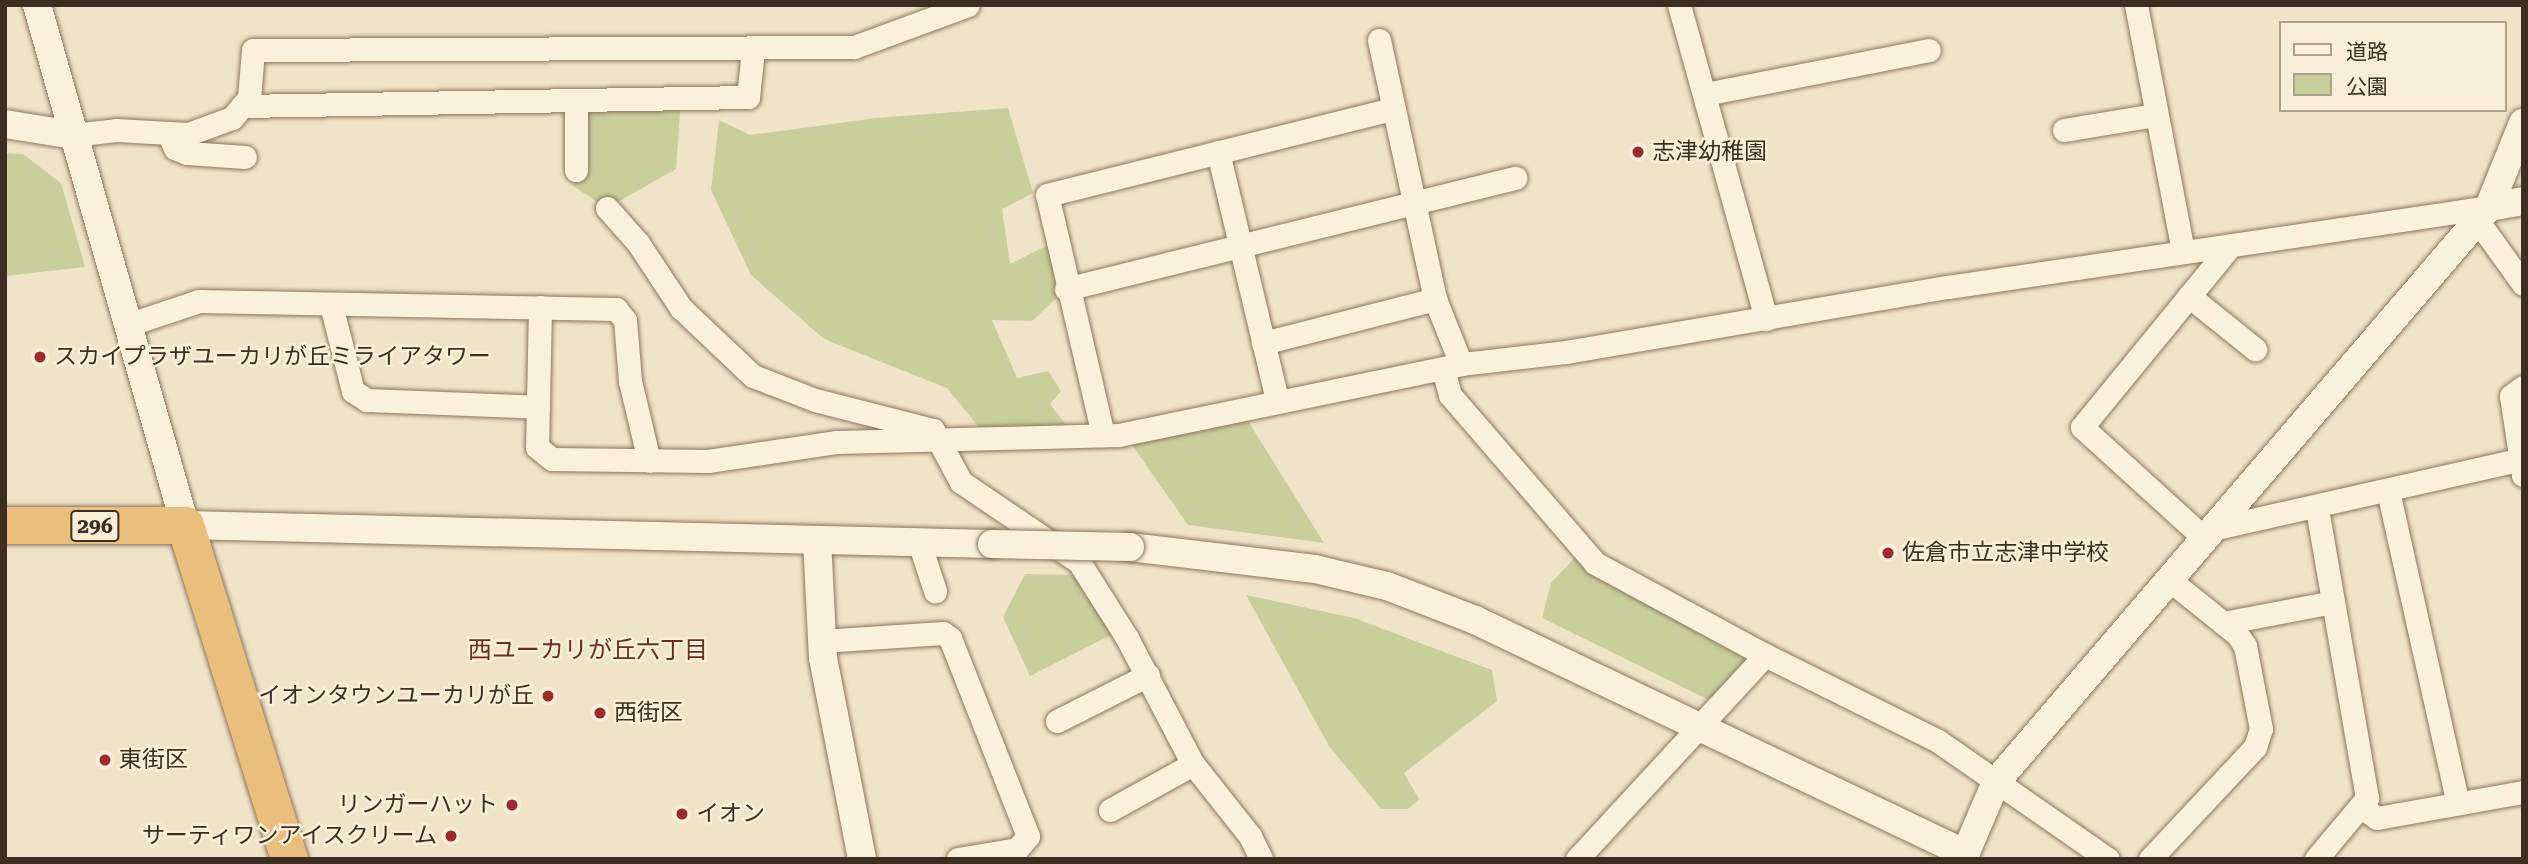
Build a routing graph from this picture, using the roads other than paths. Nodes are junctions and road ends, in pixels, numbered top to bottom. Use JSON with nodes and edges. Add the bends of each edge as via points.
{"nodes":[{"id":1,"x":37,"y":5,"type":"edge"},
{"id":2,"x":968,"y":5,"type":"edge"},
{"id":3,"x":1679,"y":5,"type":"edge"},
{"id":4,"x":2136,"y":5,"type":"edge"},
{"id":5,"x":1379,"y":40,"type":"dead end"},
{"id":6,"x":753,"y":50,"type":"junction"},
{"id":7,"x":1929,"y":50,"type":"dead end"},
{"id":8,"x":1705,"y":94,"type":"junction"},
{"id":9,"x":576,"y":103,"type":"junction"},
{"id":10,"x":242,"y":106,"type":"junction"},
{"id":11,"x":1392,"y":109,"type":"junction"},
{"id":12,"x":2155,"y":115,"type":"junction"},
{"id":13,"x":2523,"y":123,"type":"edge"},
{"id":14,"x":5,"y":124,"type":"edge"},
{"id":15,"x":2064,"y":130,"type":"dead end"},
{"id":16,"x":168,"y":133,"type":"junction"},
{"id":17,"x":74,"y":135,"type":"junction"},
{"id":18,"x":1218,"y":152,"type":"junction"},
{"id":19,"x":245,"y":157,"type":"dead end"},
{"id":20,"x":576,"y":170,"type":"dead end"},
{"id":21,"x":1516,"y":178,"type":"dead end"},
{"id":22,"x":2523,"y":201,"type":"edge"},
{"id":23,"x":1414,"y":205,"type":"junction"},
{"id":24,"x":607,"y":208,"type":"dead end"},
{"id":25,"x":2483,"y":214,"type":"junction"},
{"id":26,"x":2231,"y":245,"type":"junction"},
{"id":27,"x":1239,"y":247,"type":"junction"},
{"id":28,"x":2183,"y":252,"type":"junction"},
{"id":29,"x":2523,"y":284,"type":"edge"},
{"id":30,"x":1066,"y":289,"type":"junction"},
{"id":31,"x":2189,"y":296,"type":"junction"},
{"id":32,"x":1436,"y":299,"type":"junction"},
{"id":33,"x":331,"y":306,"type":"junction"},
{"id":34,"x":540,"y":307,"type":"junction"},
{"id":35,"x":1766,"y":319,"type":"junction"},
{"id":36,"x":127,"y":324,"type":"junction"},
{"id":37,"x":1263,"y":343,"type":"junction"},
{"id":38,"x":2255,"y":349,"type":"dead end"},
{"id":39,"x":1452,"y":367,"type":"junction"},
{"id":40,"x":2523,"y":387,"type":"edge"},
{"id":41,"x":1277,"y":400,"type":"junction"},
{"id":42,"x":538,"y":407,"type":"junction"},
{"id":43,"x":1103,"y":435,"type":"junction"},
{"id":44,"x":940,"y":442,"type":"junction"},
{"id":45,"x":649,"y":461,"type":"junction"},
{"id":46,"x":2522,"y":464,"type":"edge"},
{"id":47,"x":2388,"y":491,"type":"junction"},
{"id":48,"x":2317,"y":508,"type":"junction"},
{"id":49,"x":5,"y":525,"type":"edge"},
{"id":50,"x":186,"y":525,"type":"junction"},
{"id":51,"x":2208,"y":534,"type":"junction"},
{"id":52,"x":817,"y":540,"type":"junction"},
{"id":53,"x":919,"y":542,"type":"junction"},
{"id":54,"x":2168,"y":579,"type":"junction"},
{"id":55,"x":935,"y":592,"type":"dead end"},
{"id":56,"x":2333,"y":602,"type":"junction"},
{"id":57,"x":2224,"y":623,"type":"junction"},
{"id":58,"x":822,"y":641,"type":"junction"},
{"id":59,"x":1765,"y":655,"type":"junction"},
{"id":60,"x":1148,"y":675,"type":"junction"},
{"id":61,"x":1058,"y":722,"type":"dead end"},
{"id":62,"x":1699,"y":726,"type":"junction"},
{"id":63,"x":1193,"y":764,"type":"junction"},
{"id":64,"x":1996,"y":782,"type":"junction"},
{"id":65,"x":2523,"y":792,"type":"edge"},
{"id":66,"x":2458,"y":803,"type":"junction"},
{"id":67,"x":2361,"y":807,"type":"junction"},
{"id":68,"x":1110,"y":810,"type":"dead end"},
{"id":69,"x":1964,"y":856,"type":"edge"},
{"id":70,"x":289,"y":859,"type":"edge"},
{"id":71,"x":862,"y":859,"type":"edge"},
{"id":72,"x":958,"y":859,"type":"edge"},
{"id":73,"x":1261,"y":859,"type":"edge"},
{"id":74,"x":1577,"y":859,"type":"edge"},
{"id":75,"x":2108,"y":859,"type":"edge"},
{"id":76,"x":2150,"y":859,"type":"edge"},
{"id":77,"x":2316,"y":859,"type":"edge"}],
"edges":[{"from":1,"to":17,"type":"street"},
{"from":2,"to":6,"type":"street","via":[[854,47]]},
{"from":3,"to":8,"type":"street"},
{"from":4,"to":12,"type":"street"},
{"from":5,"to":11,"type":"street"},
{"from":6,"to":9,"type":"street","via":[[748,97]]},
{"from":6,"to":10,"type":"street","via":[[253,50],[249,98]]},
{"from":7,"to":8,"type":"street"},
{"from":8,"to":35,"type":"street"},
{"from":9,"to":10,"type":"street"},
{"from":9,"to":20,"type":"street"},
{"from":10,"to":16,"type":"street","via":[[232,118],[188,134]]},
{"from":11,"to":18,"type":"street"},
{"from":11,"to":23,"type":"street"},
{"from":12,"to":15,"type":"street"},
{"from":12,"to":28,"type":"street"},
{"from":13,"to":25,"type":"street"},
{"from":14,"to":17,"type":"street"},
{"from":16,"to":17,"type":"street","via":[[116,130]]},
{"from":16,"to":19,"type":"street","via":[[175,148],[187,153]]},
{"from":17,"to":36,"type":"street"},
{"from":18,"to":27,"type":"street"},
{"from":18,"to":30,"type":"street","via":[[1047,195]]},
{"from":21,"to":23,"type":"street"},
{"from":22,"to":25,"type":"street"},
{"from":23,"to":27,"type":"street"},
{"from":23,"to":32,"type":"street"},
{"from":24,"to":44,"type":"street","via":[[638,243],[681,308],[753,376],[815,400],[928,428]]},
{"from":25,"to":26,"type":"street"},
{"from":25,"to":29,"type":"street"},
{"from":25,"to":51,"type":"street"},
{"from":26,"to":28,"type":"street"},
{"from":26,"to":31,"type":"street"},
{"from":27,"to":30,"type":"street"},
{"from":27,"to":37,"type":"street"},
{"from":28,"to":35,"type":"street"},
{"from":30,"to":43,"type":"street"},
{"from":31,"to":38,"type":"street"},
{"from":31,"to":51,"type":"street","via":[[2082,427]]},
{"from":32,"to":37,"type":"street"},
{"from":32,"to":39,"type":"street"},
{"from":33,"to":34,"type":"street"},
{"from":33,"to":36,"type":"street","via":[[199,301]]},
{"from":33,"to":42,"type":"street","via":[[353,391],[367,400]]},
{"from":34,"to":42,"type":"street"},
{"from":34,"to":45,"type":"street","via":[[616,309],[625,320],[630,381]]},
{"from":35,"to":39,"type":"street"},
{"from":36,"to":50,"type":"street"},
{"from":37,"to":41,"type":"street"},
{"from":39,"to":41,"type":"street"},
{"from":39,"to":59,"type":"street","via":[[1450,396],[1595,563]]},
{"from":40,"to":46,"type":"street","via":[[2511,396]]},
{"from":41,"to":43,"type":"street"},
{"from":42,"to":45,"type":"street","via":[[537,447],[552,460]]},
{"from":43,"to":44,"type":"street","via":[[986,436]]},
{"from":44,"to":45,"type":"street","via":[[836,442],[708,461]]},
{"from":44,"to":60,"type":"street","via":[[961,482],[1079,562]]},
{"from":46,"to":47,"type":"street"},
{"from":47,"to":48,"type":"street"},
{"from":47,"to":66,"type":"street"},
{"from":48,"to":51,"type":"street"},
{"from":48,"to":56,"type":"street"},
{"from":49,"to":50,"type":"highway","number":"296"},
{"from":50,"to":52,"type":"street"},
{"from":50,"to":70,"type":"highway"},
{"from":51,"to":54,"type":"street"},
{"from":52,"to":53,"type":"street"},
{"from":52,"to":58,"type":"street"},
{"from":53,"to":55,"type":"street"},
{"from":53,"to":62,"type":"street","bridge":true,"via":[[1130,547],[1315,569],[1387,586],[1475,620]]},
{"from":54,"to":57,"type":"street"},
{"from":54,"to":64,"type":"street"},
{"from":56,"to":57,"type":"street"},
{"from":56,"to":67,"type":"street","via":[[2367,798]]},
{"from":57,"to":76,"type":"street","via":[[2245,646],[2262,729],[2255,747]]},
{"from":58,"to":71,"type":"street"},
{"from":58,"to":72,"type":"street","via":[[943,633],[950,638],[1028,836],[1017,849]]},
{"from":59,"to":62,"type":"street"},
{"from":59,"to":64,"type":"street","via":[[1938,741]]},
{"from":60,"to":61,"type":"street"},
{"from":60,"to":63,"type":"street"},
{"from":62,"to":69,"type":"street"},
{"from":62,"to":74,"type":"street"},
{"from":63,"to":68,"type":"street"},
{"from":63,"to":73,"type":"street","via":[[1250,835]]},
{"from":64,"to":69,"type":"street"},
{"from":64,"to":75,"type":"street"},
{"from":65,"to":66,"type":"street"},
{"from":66,"to":67,"type":"street","via":[[2377,818]]},
{"from":67,"to":77,"type":"street"}]}
